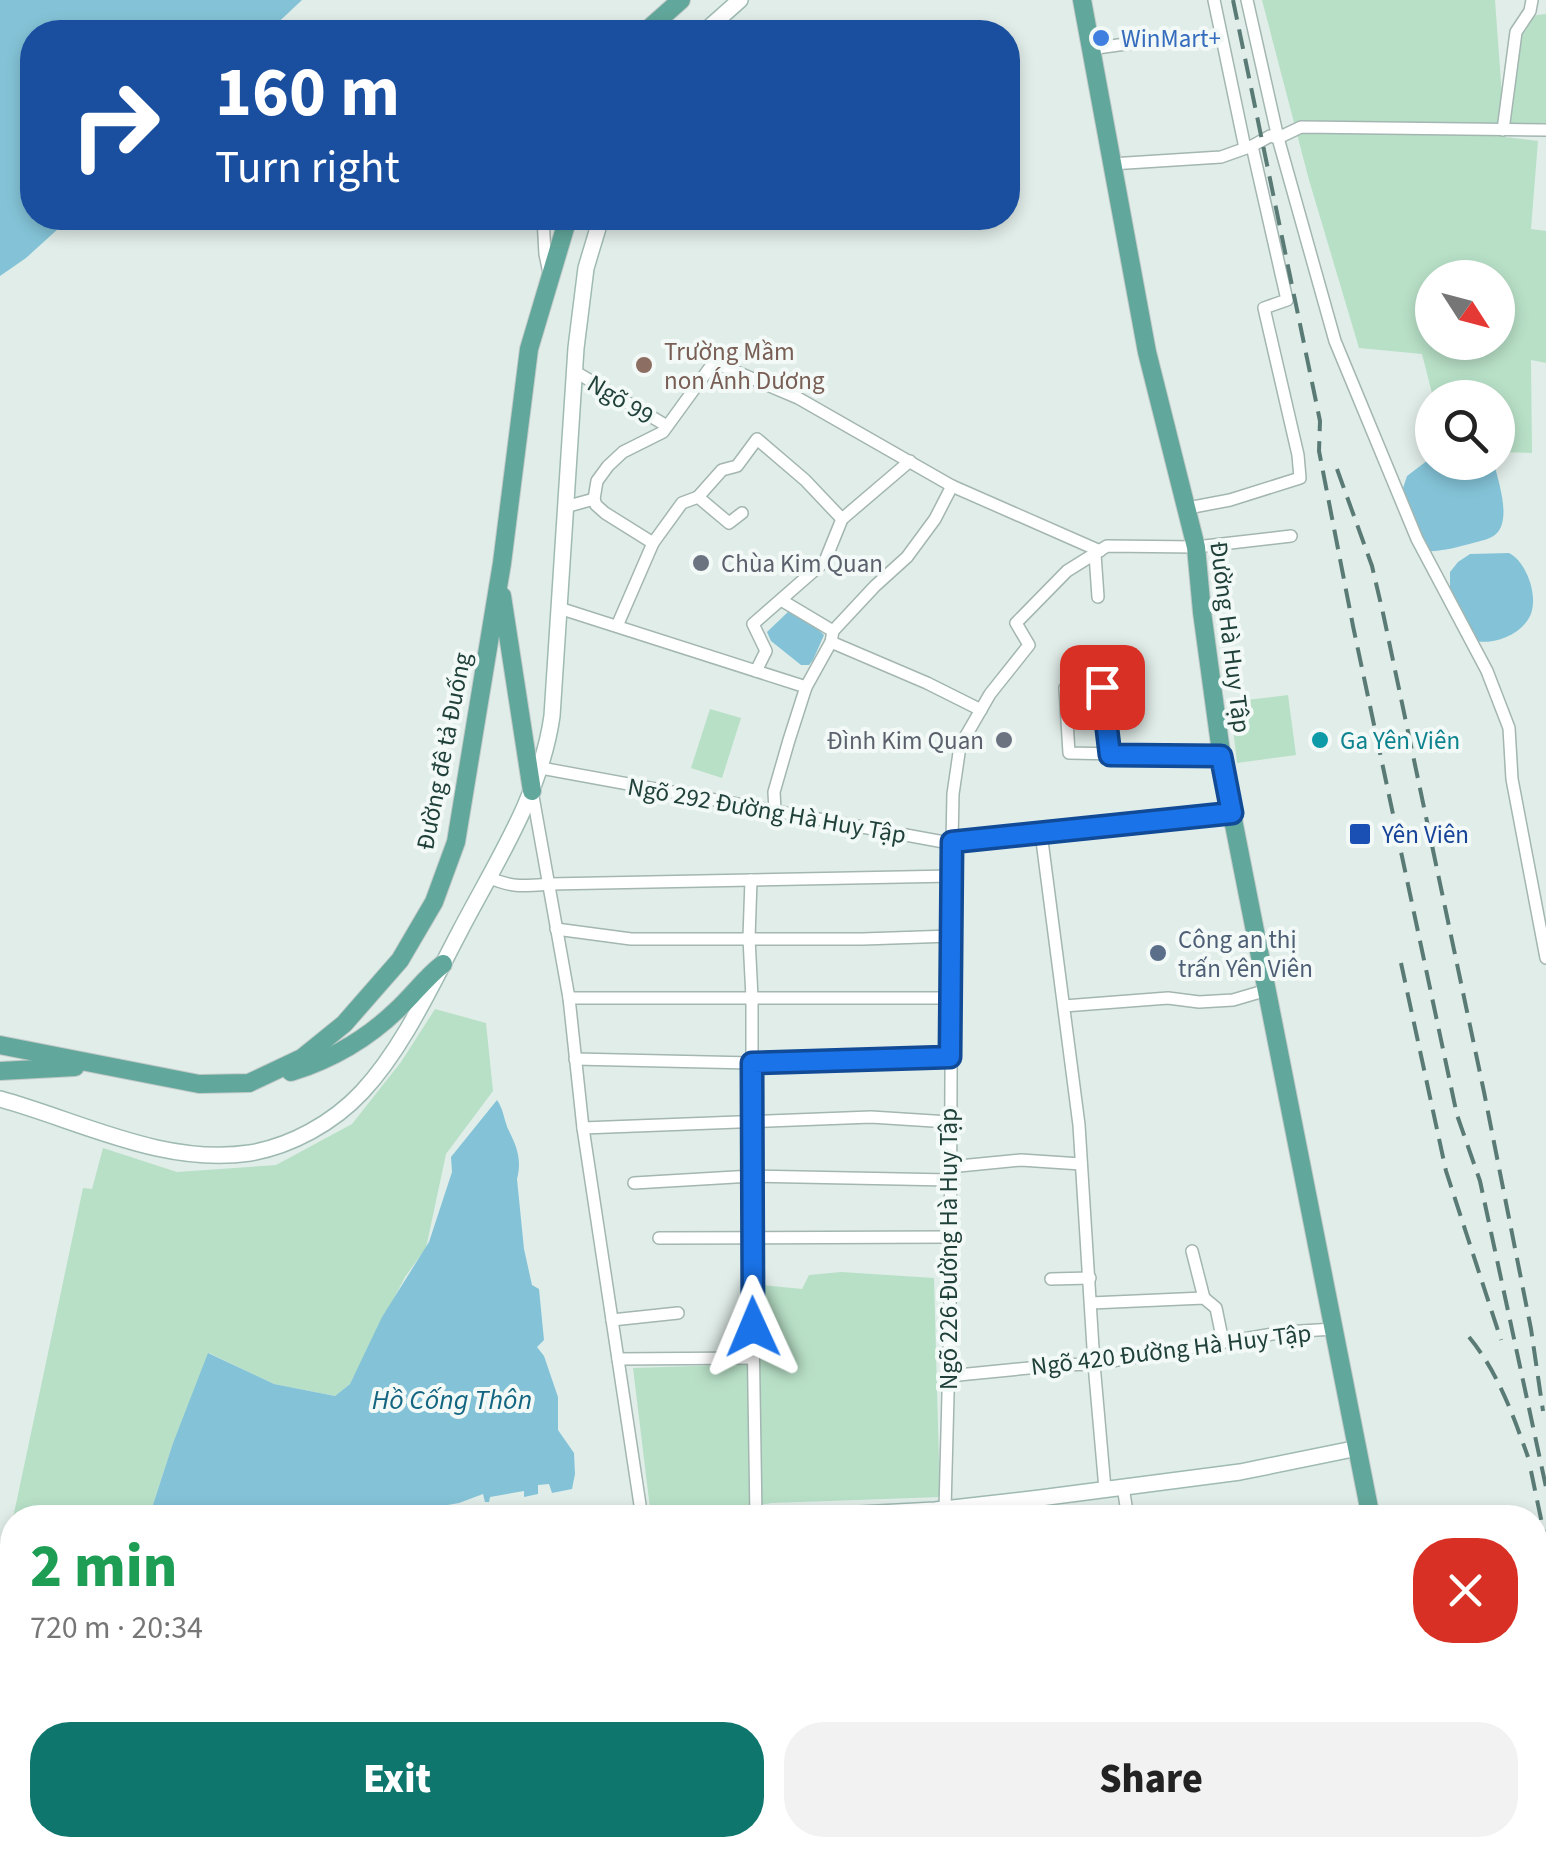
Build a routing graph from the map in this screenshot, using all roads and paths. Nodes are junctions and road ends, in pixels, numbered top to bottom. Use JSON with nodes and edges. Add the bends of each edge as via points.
{"nodes":[{"id":1,"x":680,"y":0,"type":"edge"},
{"id":2,"x":740,"y":0,"type":"edge"},
{"id":3,"x":1082,"y":0,"type":"edge"},
{"id":4,"x":1214,"y":0,"type":"edge"},
{"id":5,"x":1247,"y":0,"type":"edge"},
{"id":6,"x":1532,"y":0,"type":"edge"},
{"id":7,"x":659,"y":20,"type":"edge"},
{"id":8,"x":718,"y":20,"type":"edge"},
{"id":9,"x":1168,"y":38,"type":"dead end"},
{"id":10,"x":1090,"y":48,"type":"junction"},
{"id":11,"x":1502,"y":130,"type":"junction"},
{"id":12,"x":1546,"y":130,"type":"edge"},
{"id":13,"x":1278,"y":138,"type":"junction"},
{"id":14,"x":1248,"y":147,"type":"junction"},
{"id":15,"x":1111,"y":164,"type":"junction"},
{"id":16,"x":544,"y":230,"type":"edge"},
{"id":17,"x":564,"y":230,"type":"edge"},
{"id":18,"x":597,"y":230,"type":"edge"},
{"id":19,"x":550,"y":279,"type":"junction"},
{"id":20,"x":574,"y":372,"type":"junction"},
{"id":21,"x":667,"y":426,"type":"junction"},
{"id":22,"x":910,"y":461,"type":"junction"},
{"id":23,"x":952,"y":486,"type":"junction"},
{"id":24,"x":698,"y":496,"type":"junction"},
{"id":25,"x":594,"y":499,"type":"junction"},
{"id":26,"x":566,"y":507,"type":"junction"},
{"id":27,"x":1188,"y":508,"type":"junction"},
{"id":28,"x":742,"y":513,"type":"dead end"},
{"id":29,"x":842,"y":518,"type":"junction"},
{"id":30,"x":1292,"y":536,"type":"dead end"},
{"id":31,"x":653,"y":543,"type":"junction"},
{"id":32,"x":1196,"y":547,"type":"junction"},
{"id":33,"x":1098,"y":552,"type":"junction"},
{"id":34,"x":500,"y":581,"type":"junction"},
{"id":35,"x":1098,"y":597,"type":"dead end"},
{"id":36,"x":780,"y":600,"type":"junction"},
{"id":37,"x":559,"y":608,"type":"junction"},
{"id":38,"x":616,"y":626,"type":"junction"},
{"id":39,"x":832,"y":636,"type":"junction"},
{"id":40,"x":756,"y":670,"type":"junction"},
{"id":41,"x":806,"y":686,"type":"junction"},
{"id":42,"x":1102,"y":687,"type":"dead end"},
{"id":43,"x":1065,"y":688,"type":"dead end"},
{"id":44,"x":980,"y":710,"type":"junction"},
{"id":45,"x":1110,"y":755,"type":"junction"},
{"id":46,"x":1221,"y":756,"type":"junction"},
{"id":47,"x":541,"y":768,"type":"junction"},
{"id":48,"x":532,"y":792,"type":"junction"},
{"id":49,"x":775,"y":810,"type":"junction"},
{"id":50,"x":1232,"y":813,"type":"junction"},
{"id":51,"x":1041,"y":832,"type":"junction"},
{"id":52,"x":952,"y":842,"type":"junction"},
{"id":53,"x":952,"y":876,"type":"junction"},
{"id":54,"x":488,"y":877,"type":"junction"},
{"id":55,"x":750,"y":880,"type":"junction"},
{"id":56,"x":550,"y":884,"type":"junction"},
{"id":57,"x":556,"y":929,"type":"junction"},
{"id":58,"x":951,"y":936,"type":"junction"},
{"id":59,"x":749,"y":938,"type":"junction"},
{"id":60,"x":1546,"y":958,"type":"edge"},
{"id":61,"x":442,"y":964,"type":"junction"},
{"id":62,"x":1267,"y":990,"type":"junction"},
{"id":63,"x":569,"y":998,"type":"junction"},
{"id":64,"x":752,"y":998,"type":"junction"},
{"id":65,"x":950,"y":998,"type":"junction"},
{"id":66,"x":1064,"y":1006,"type":"junction"},
{"id":67,"x":0,"y":1045,"type":"edge"},
{"id":68,"x":950,"y":1057,"type":"junction"},
{"id":69,"x":574,"y":1058,"type":"junction"},
{"id":70,"x":752,"y":1063,"type":"junction"},
{"id":71,"x":106,"y":1066,"type":"junction"},
{"id":72,"x":0,"y":1070,"type":"edge"},
{"id":73,"x":249,"y":1082,"type":"junction"},
{"id":74,"x":0,"y":1099,"type":"edge"},
{"id":75,"x":752,"y":1121,"type":"junction"},
{"id":76,"x":949,"y":1122,"type":"junction"},
{"id":77,"x":584,"y":1128,"type":"junction"},
{"id":78,"x":1081,"y":1164,"type":"junction"},
{"id":79,"x":949,"y":1173,"type":"junction"},
{"id":80,"x":752,"y":1176,"type":"junction"},
{"id":81,"x":634,"y":1183,"type":"dead end"},
{"id":82,"x":949,"y":1237,"type":"junction"},
{"id":83,"x":659,"y":1238,"type":"dead end"},
{"id":84,"x":752,"y":1238,"type":"junction"},
{"id":85,"x":1192,"y":1251,"type":"dead end"},
{"id":86,"x":1090,"y":1278,"type":"junction"},
{"id":87,"x":1051,"y":1279,"type":"dead end"},
{"id":88,"x":1204,"y":1298,"type":"junction"},
{"id":89,"x":1091,"y":1303,"type":"junction"},
{"id":90,"x":678,"y":1314,"type":"dead end"},
{"id":91,"x":612,"y":1320,"type":"junction"},
{"id":92,"x":1334,"y":1330,"type":"junction"},
{"id":93,"x":1223,"y":1342,"type":"junction"},
{"id":94,"x":753,"y":1358,"type":"junction"},
{"id":95,"x":618,"y":1359,"type":"junction"},
{"id":96,"x":1094,"y":1364,"type":"junction"},
{"id":97,"x":948,"y":1376,"type":"junction"},
{"id":98,"x":1358,"y":1448,"type":"junction"},
{"id":99,"x":1123,"y":1487,"type":"junction"},
{"id":100,"x":1105,"y":1489,"type":"junction"},
{"id":101,"x":640,"y":1505,"type":"edge"},
{"id":102,"x":756,"y":1505,"type":"edge"},
{"id":103,"x":951,"y":1505,"type":"edge"},
{"id":104,"x":998,"y":1505,"type":"edge"},
{"id":105,"x":1126,"y":1505,"type":"edge"},
{"id":106,"x":1369,"y":1505,"type":"edge"}],
"edges":[{"from":1,"to":7,"type":"main road"},
{"from":2,"to":8,"type":"street"},
{"from":3,"to":10,"type":"main road","name":"Đường Hà Huy Tập"},
{"from":4,"to":14,"type":"street"},
{"from":5,"to":13,"type":"street"},
{"from":6,"to":11,"type":"street","via":[[1516,32]]},
{"from":9,"to":10,"type":"street"},
{"from":10,"to":15,"type":"main road","name":"Đường Hà Huy Tập"},
{"from":11,"to":12,"type":"street"},
{"from":11,"to":13,"type":"street","via":[[1300,127]]},
{"from":13,"to":14,"type":"street"},
{"from":13,"to":60,"type":"street","via":[[1335,341],[1417,539],[1509,728]]},
{"from":14,"to":15,"type":"street","via":[[1220,157]]},
{"from":14,"to":27,"type":"street","via":[[1287,300],[1264,308],[1300,478]]},
{"from":15,"to":27,"type":"main road","name":"Đường Hà Huy Tập","via":[[1147,352]]},
{"from":16,"to":19,"type":"street"},
{"from":17,"to":19,"type":"main road","name":"Đường đê tả Đuống"},
{"from":18,"to":20,"type":"street"},
{"from":19,"to":34,"type":"main road","name":"Đường đê tả Đuống","via":[[529,350]]},
{"from":20,"to":21,"type":"street","name":"Ngõ 99"},
{"from":20,"to":26,"type":"street"},
{"from":21,"to":22,"type":"street","via":[[718,364],[798,398]]},
{"from":21,"to":25,"type":"street","via":[[608,466],[596,481]]},
{"from":22,"to":23,"type":"street"},
{"from":22,"to":29,"type":"street"},
{"from":23,"to":33,"type":"street"},
{"from":23,"to":39,"type":"street","via":[[907,557]]},
{"from":24,"to":28,"type":"street","via":[[729,523]]},
{"from":24,"to":29,"type":"street","via":[[722,470],[737,466],[757,439]]},
{"from":24,"to":31,"type":"street","via":[[682,503]]},
{"from":25,"to":26,"type":"street"},
{"from":25,"to":31,"type":"street","via":[[605,514]]},
{"from":26,"to":37,"type":"street"},
{"from":27,"to":32,"type":"main road","name":"Đường Hà Huy Tập"},
{"from":29,"to":36,"type":"street","via":[[825,561]]},
{"from":30,"to":32,"type":"street"},
{"from":31,"to":38,"type":"street"},
{"from":32,"to":33,"type":"street","via":[[1108,546]]},
{"from":32,"to":46,"type":"main road","name":"Đường Hà Huy Tập"},
{"from":33,"to":35,"type":"street"},
{"from":33,"to":44,"type":"street","name":"Ngõ 226 Đường Hà Huy Tập","via":[[1066,571],[1016,622],[1029,644]]},
{"from":34,"to":48,"type":"main road"},
{"from":34,"to":73,"type":"main road","name":"Đường đê tả Đuống","via":[[456,842],[434,902],[400,960],[344,1024],[302,1058]]},
{"from":36,"to":39,"type":"street"},
{"from":36,"to":40,"type":"street","via":[[754,624],[766,651]]},
{"from":37,"to":38,"type":"street"},
{"from":37,"to":47,"type":"street","via":[[552,716]]},
{"from":38,"to":40,"type":"street"},
{"from":39,"to":41,"type":"street"},
{"from":39,"to":44,"type":"street"},
{"from":40,"to":41,"type":"street"},
{"from":41,"to":49,"type":"street","via":[[774,792]]},
{"from":42,"to":45,"type":"street"},
{"from":43,"to":45,"type":"street","via":[[1069,754]]},
{"from":44,"to":52,"type":"street","name":"Ngõ 226 Đường Hà Huy Tập","via":[[960,746]]},
{"from":45,"to":46,"type":"street"},
{"from":46,"to":50,"type":"main road","name":"Đường Hà Huy Tập"},
{"from":47,"to":48,"type":"street"},
{"from":47,"to":49,"type":"street","name":"Ngõ 292 Đường Hà Huy Tập"},
{"from":48,"to":54,"type":"street"},
{"from":48,"to":56,"type":"street"},
{"from":49,"to":52,"type":"street","name":"Ngõ 292 Đường Hà Huy Tập"},
{"from":50,"to":51,"type":"street","name":"Ngõ 292 Đường Hà Huy Tập"},
{"from":50,"to":62,"type":"main road","name":"Đường Hà Huy Tập"},
{"from":51,"to":52,"type":"street","name":"Ngõ 292 Đường Hà Huy Tập"},
{"from":51,"to":66,"type":"street"},
{"from":52,"to":53,"type":"street","name":"Ngõ 226 Đường Hà Huy Tập"},
{"from":53,"to":55,"type":"street"},
{"from":53,"to":58,"type":"street","name":"Ngõ 226 Đường Hà Huy Tập"},
{"from":54,"to":56,"type":"street","via":[[511,886]]},
{"from":54,"to":61,"type":"street"},
{"from":55,"to":56,"type":"street"},
{"from":55,"to":59,"type":"street"},
{"from":56,"to":57,"type":"street"},
{"from":57,"to":59,"type":"street","via":[[630,939]]},
{"from":57,"to":63,"type":"street"},
{"from":58,"to":59,"type":"street"},
{"from":58,"to":65,"type":"street","name":"Ngõ 226 Đường Hà Huy Tập"},
{"from":59,"to":64,"type":"street"},
{"from":61,"to":73,"type":"main road","via":[[362,1040],[316,1064]]},
{"from":61,"to":74,"type":"street","via":[[387,1061],[360,1094],[313,1130],[274,1146],[232,1154],[175,1151]]},
{"from":62,"to":66,"type":"street","via":[[1234,1000]]},
{"from":62,"to":92,"type":"main road","name":"Đường Hà Huy Tập"},
{"from":63,"to":64,"type":"street"},
{"from":63,"to":69,"type":"street"},
{"from":64,"to":65,"type":"street"},
{"from":64,"to":70,"type":"street"},
{"from":65,"to":68,"type":"street","name":"Ngõ 226 Đường Hà Huy Tập"},
{"from":66,"to":78,"type":"street"},
{"from":67,"to":71,"type":"main road","name":"Đường đê tả Đuống"},
{"from":68,"to":70,"type":"street"},
{"from":68,"to":76,"type":"street","name":"Ngõ 226 Đường Hà Huy Tập"},
{"from":69,"to":70,"type":"street"},
{"from":69,"to":77,"type":"street"},
{"from":70,"to":75,"type":"street"},
{"from":71,"to":72,"type":"main road"},
{"from":71,"to":73,"type":"main road","name":"Đường đê tả Đuống","via":[[200,1084]]},
{"from":75,"to":76,"type":"street","via":[[872,1116]]},
{"from":75,"to":77,"type":"street"},
{"from":75,"to":80,"type":"street"},
{"from":76,"to":79,"type":"street","name":"Ngõ 226 Đường Hà Huy Tập"},
{"from":77,"to":91,"type":"street"},
{"from":78,"to":79,"type":"street","via":[[1021,1160]]},
{"from":78,"to":86,"type":"street"},
{"from":79,"to":80,"type":"street"},
{"from":79,"to":82,"type":"street","name":"Ngõ 226 Đường Hà Huy Tập"},
{"from":80,"to":81,"type":"street"},
{"from":80,"to":84,"type":"street"},
{"from":82,"to":84,"type":"street"},
{"from":82,"to":97,"type":"street","name":"Ngõ 226 Đường Hà Huy Tập"},
{"from":83,"to":84,"type":"street"},
{"from":84,"to":94,"type":"street"},
{"from":85,"to":88,"type":"street"},
{"from":86,"to":87,"type":"street"},
{"from":86,"to":89,"type":"street"},
{"from":88,"to":89,"type":"street"},
{"from":88,"to":93,"type":"street","via":[[1216,1308]]},
{"from":89,"to":96,"type":"street"},
{"from":90,"to":91,"type":"street"},
{"from":91,"to":95,"type":"street"},
{"from":92,"to":93,"type":"street","name":"Ngõ 420 Đường Hà Huy Tập"},
{"from":92,"to":98,"type":"main road","name":"Đường Hà Huy Tập"},
{"from":93,"to":96,"type":"street","name":"Ngõ 420 Đường Hà Huy Tập"},
{"from":94,"to":95,"type":"street"},
{"from":94,"to":102,"type":"street"},
{"from":95,"to":101,"type":"street"},
{"from":96,"to":97,"type":"street","name":"Ngõ 420 Đường Hà Huy Tập"},
{"from":96,"to":100,"type":"street"},
{"from":97,"to":103,"type":"street","name":"Ngõ 226 Đường Hà Huy Tập"},
{"from":98,"to":99,"type":"street"},
{"from":98,"to":106,"type":"main road","name":"Đường Hà Huy Tập"},
{"from":99,"to":100,"type":"street"},
{"from":99,"to":105,"type":"street"},
{"from":100,"to":104,"type":"street"}]}
